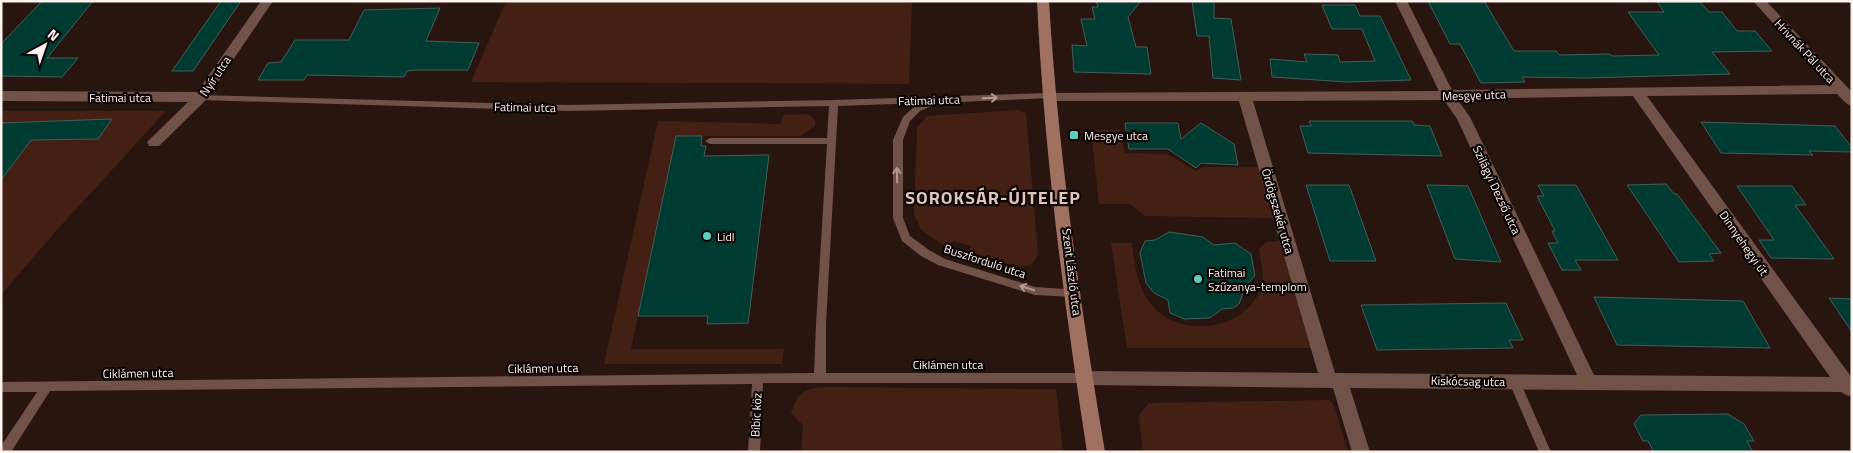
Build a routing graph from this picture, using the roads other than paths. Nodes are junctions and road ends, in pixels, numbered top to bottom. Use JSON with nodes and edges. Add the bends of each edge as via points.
{"nodes":[{"id":1,"x":267,"y":1,"type":"edge"},
{"id":2,"x":1043,"y":1,"type":"edge"},
{"id":3,"x":1401,"y":1,"type":"edge"},
{"id":4,"x":1759,"y":1,"type":"edge"},
{"id":5,"x":1843,"y":86,"type":"edge"},
{"id":6,"x":1636,"y":92,"type":"junction"},
{"id":7,"x":1,"y":96,"type":"edge"},
{"id":8,"x":1048,"y":96,"type":"junction"},
{"id":9,"x":1448,"y":96,"type":"junction"},
{"id":10,"x":201,"y":97,"type":"junction"},
{"id":11,"x":1245,"y":98,"type":"junction"},
{"id":12,"x":941,"y":100,"type":"junction"},
{"id":13,"x":1852,"y":101,"type":"edge"},
{"id":14,"x":834,"y":103,"type":"junction"},
{"id":15,"x":710,"y":141,"type":"dead end"},
{"id":16,"x":832,"y":141,"type":"junction"},
{"id":17,"x":154,"y":142,"type":"dead end"},
{"id":18,"x":1075,"y":293,"type":"junction"},
{"id":19,"x":820,"y":378,"type":"junction"},
{"id":20,"x":1084,"y":378,"type":"junction"},
{"id":21,"x":758,"y":379,"type":"junction"},
{"id":22,"x":1334,"y":381,"type":"junction"},
{"id":23,"x":1515,"y":382,"type":"junction"},
{"id":24,"x":1589,"y":383,"type":"junction"},
{"id":25,"x":1,"y":387,"type":"edge"},
{"id":26,"x":45,"y":388,"type":"junction"},
{"id":27,"x":1849,"y":388,"type":"edge"},
{"id":28,"x":4,"y":452,"type":"edge"},
{"id":29,"x":754,"y":452,"type":"edge"},
{"id":30,"x":1096,"y":452,"type":"edge"},
{"id":31,"x":1361,"y":452,"type":"edge"},
{"id":32,"x":1545,"y":452,"type":"edge"}],
"edges":[{"from":1,"to":10,"type":"street","name":"Nyír utca"},
{"from":2,"to":8,"type":"street","name":"Szent László utca"},
{"from":3,"to":9,"type":"street","name":"Szilágyi Dezső utca"},
{"from":4,"to":5,"type":"street","name":"Hrivnák Pál utca"},
{"from":5,"to":6,"type":"street","name":"Mesgye utca"},
{"from":5,"to":13,"type":"street","name":"Hrivnák Pál utca"},
{"from":6,"to":9,"type":"street","name":"Mesgye utca"},
{"from":6,"to":27,"type":"street","name":"Dinnyehegyi út"},
{"from":7,"to":10,"type":"street","name":"Fatimai utca"},
{"from":8,"to":11,"type":"street","name":"Mesgye utca"},
{"from":12,"to":8,"type":"lane","name":"Fatimai utca","one_way":true},
{"from":8,"to":18,"type":"street","name":"Szent László utca"},
{"from":9,"to":11,"type":"street","name":"Mesgye utca"},
{"from":9,"to":24,"type":"street","name":"Szilágyi Dezső utca","via":[[1463,117]]},
{"from":10,"to":14,"type":"lane","name":"Fatimai utca","via":[[567,108]]},
{"from":10,"to":17,"type":"street","name":"Nyír utca"},
{"from":11,"to":22,"type":"street","name":"Ördögszekér utca"},
{"from":12,"to":14,"type":"lane","name":"Fatimai utca"},
{"from":18,"to":12,"type":"lane","name":"Buszforduló utca","one_way":true,"via":[[1035,291],[942,262],[906,238],[898,218],[897,148],[900,131],[911,114]]},
{"from":14,"to":16,"type":"lane"},
{"from":15,"to":16,"type":"lane"},
{"from":16,"to":19,"type":"lane"},
{"from":18,"to":20,"type":"street","name":"Szent László utca"},
{"from":19,"to":20,"type":"lane","name":"Ciklámen utca"},
{"from":19,"to":21,"type":"lane","name":"Ciklámen utca"},
{"from":20,"to":22,"type":"street","name":"Kiskócsag utca"},
{"from":20,"to":30,"type":"street","name":"Szent László utca"},
{"from":21,"to":26,"type":"lane","name":"Ciklámen utca"},
{"from":21,"to":29,"type":"lane","name":"Bíbic köz"},
{"from":22,"to":23,"type":"street","name":"Kiskócsag utca"},
{"from":22,"to":31,"type":"street","name":"Ördögszekér utca"},
{"from":23,"to":24,"type":"street","name":"Kiskócsag utca"},
{"from":23,"to":32,"type":"lane"},
{"from":24,"to":27,"type":"street","name":"Kiskócsag utca"},
{"from":25,"to":26,"type":"lane","name":"Ciklámen utca"},
{"from":26,"to":28,"type":"lane"}]}
